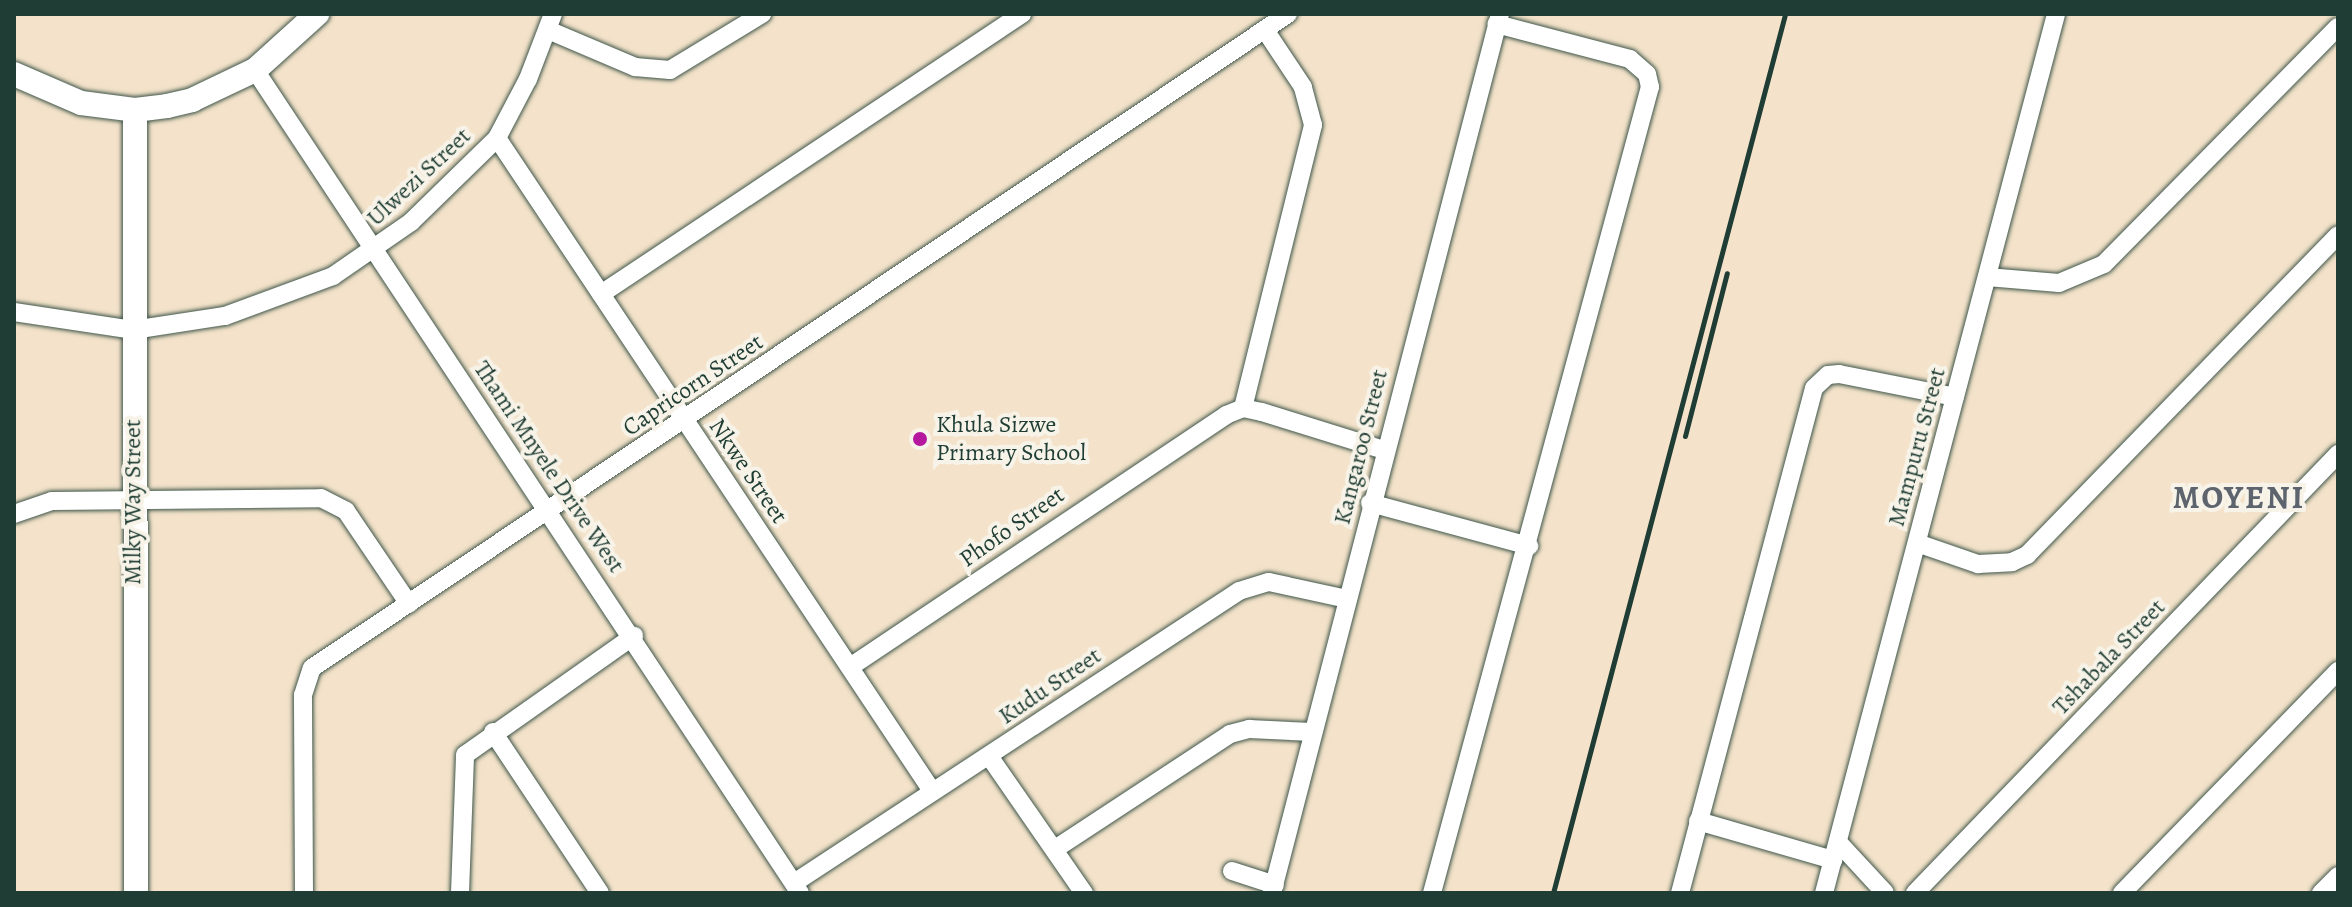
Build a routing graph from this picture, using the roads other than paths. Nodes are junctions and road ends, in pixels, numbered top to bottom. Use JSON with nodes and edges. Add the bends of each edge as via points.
{"nodes":[{"id":1,"x":317,"y":14,"type":"edge"},
{"id":2,"x":762,"y":14,"type":"edge"},
{"id":3,"x":1022,"y":14,"type":"edge"},
{"id":4,"x":1288,"y":14,"type":"edge"},
{"id":5,"x":2056,"y":14,"type":"edge"},
{"id":6,"x":1499,"y":19,"type":"edge"},
{"id":7,"x":550,"y":22,"type":"edge"},
{"id":8,"x":2338,"y":27,"type":"edge"},
{"id":9,"x":1265,"y":30,"type":"junction"},
{"id":10,"x":255,"y":70,"type":"junction"},
{"id":11,"x":14,"y":74,"type":"edge"},
{"id":12,"x":135,"y":110,"type":"junction"},
{"id":13,"x":497,"y":138,"type":"junction"},
{"id":14,"x":2338,"y":235,"type":"edge"},
{"id":15,"x":374,"y":250,"type":"junction"},
{"id":16,"x":1987,"y":277,"type":"junction"},
{"id":17,"x":601,"y":294,"type":"junction"},
{"id":18,"x":14,"y":312,"type":"edge"},
{"id":19,"x":133,"y":330,"type":"junction"},
{"id":20,"x":1955,"y":397,"type":"junction"},
{"id":21,"x":1243,"y":408,"type":"junction"},
{"id":22,"x":684,"y":419,"type":"junction"},
{"id":23,"x":1384,"y":450,"type":"junction"},
{"id":24,"x":2338,"y":454,"type":"edge"},
{"id":25,"x":133,"y":503,"type":"junction"},
{"id":26,"x":1370,"y":503,"type":"junction"},
{"id":27,"x":549,"y":511,"type":"junction"},
{"id":28,"x":14,"y":514,"type":"edge"},
{"id":29,"x":1917,"y":543,"type":"junction"},
{"id":30,"x":1529,"y":546,"type":"junction"},
{"id":31,"x":1347,"y":599,"type":"junction"},
{"id":32,"x":409,"y":604,"type":"junction"},
{"id":33,"x":634,"y":636,"type":"junction"},
{"id":34,"x":850,"y":667,"type":"junction"},
{"id":35,"x":2338,"y":671,"type":"edge"},
{"id":36,"x":493,"y":732,"type":"junction"},
{"id":37,"x":1313,"y":732,"type":"junction"},
{"id":38,"x":989,"y":756,"type":"junction"},
{"id":39,"x":932,"y":791,"type":"junction"},
{"id":40,"x":1698,"y":821,"type":"junction"},
{"id":41,"x":1055,"y":849,"type":"junction"},
{"id":42,"x":1835,"y":851,"type":"junction"},
{"id":43,"x":1232,"y":871,"type":"dead end"},
{"id":44,"x":2338,"y":876,"type":"edge"},
{"id":45,"x":797,"y":888,"type":"edge"},
{"id":46,"x":1274,"y":889,"type":"edge"},
{"id":47,"x":136,"y":893,"type":"edge"},
{"id":48,"x":304,"y":893,"type":"edge"},
{"id":49,"x":460,"y":893,"type":"edge"},
{"id":50,"x":600,"y":893,"type":"edge"},
{"id":51,"x":1084,"y":893,"type":"edge"},
{"id":52,"x":1432,"y":893,"type":"edge"},
{"id":53,"x":1680,"y":893,"type":"edge"},
{"id":54,"x":1824,"y":893,"type":"edge"},
{"id":55,"x":1885,"y":893,"type":"edge"},
{"id":56,"x":1915,"y":893,"type":"edge"},
{"id":57,"x":2122,"y":893,"type":"edge"},
{"id":58,"x":2321,"y":893,"type":"edge"}],
"edges":[{"from":1,"to":10,"type":"street"},
{"from":2,"to":7,"type":"street","via":[[670,70],[635,67]]},
{"from":3,"to":17,"type":"street"},
{"from":4,"to":9,"type":"street","name":"Capricorn Street"},
{"from":5,"to":16,"type":"street","name":"Mampuru Street"},
{"from":6,"to":23,"type":"street","name":"Kangaroo Street"},
{"from":6,"to":30,"type":"street","via":[[1630,59],[1647,74],[1650,87]]},
{"from":7,"to":13,"type":"street","name":"Ulwezi Street"},
{"from":8,"to":16,"type":"street","via":[[2104,264],[2059,283]]},
{"from":9,"to":21,"type":"street","via":[[1303,87],[1313,125]]},
{"from":9,"to":22,"type":"street","name":"Capricorn Street"},
{"from":10,"to":12,"type":"street","via":[[192,100]]},
{"from":10,"to":15,"type":"street","name":"Thami Mnyele Drive West"},
{"from":11,"to":12,"type":"street","via":[[81,103]]},
{"from":12,"to":19,"type":"street","name":"Milky Way Street"},
{"from":13,"to":15,"type":"street","name":"Ulwezi Street","via":[[411,222]]},
{"from":13,"to":17,"type":"street","name":"Nkwe Street"},
{"from":14,"to":29,"type":"street","via":[[2027,555],[2012,562],[1978,564]]},
{"from":15,"to":19,"type":"street","name":"Ulwezi Street","via":[[333,276],[264,305]]},
{"from":15,"to":27,"type":"street","name":"Thami Mnyele Drive West"},
{"from":16,"to":20,"type":"street","name":"Mampuru Street"},
{"from":17,"to":22,"type":"street","name":"Nkwe Street"},
{"from":18,"to":19,"type":"street","name":"Ulwezi Street"},
{"from":19,"to":25,"type":"street","name":"Milky Way Street"},
{"from":20,"to":29,"type":"street","name":"Mampuru Street"},
{"from":20,"to":40,"type":"street","via":[[1839,374],[1828,375],[1814,388]]},
{"from":21,"to":23,"type":"street"},
{"from":21,"to":34,"type":"street","name":"Phofo Street","via":[[1130,475]]},
{"from":22,"to":27,"type":"street","name":"Capricorn Street"},
{"from":22,"to":34,"type":"street","name":"Nkwe Street"},
{"from":23,"to":26,"type":"street","name":"Kangaroo Street"},
{"from":24,"to":56,"type":"street","name":"Tshabala Street"},
{"from":25,"to":28,"type":"street","via":[[52,501]]},
{"from":25,"to":32,"type":"street","via":[[286,496],[333,502],[360,529]]},
{"from":25,"to":47,"type":"street","name":"Milky Way Street"},
{"from":26,"to":30,"type":"street"},
{"from":26,"to":31,"type":"street","name":"Kangaroo Street"},
{"from":27,"to":32,"type":"street","name":"Capricorn Street"},
{"from":27,"to":33,"type":"street","name":"Thami Mnyele Drive West"},
{"from":29,"to":42,"type":"street","name":"Mampuru Street"},
{"from":30,"to":52,"type":"street"},
{"from":31,"to":37,"type":"street","name":"Kangaroo Street"},
{"from":31,"to":38,"type":"street","name":"Kudu Street","via":[[1269,582],[1247,587]]},
{"from":32,"to":48,"type":"street","name":"Capricorn Street","via":[[312,668],[306,681]]},
{"from":33,"to":36,"type":"street"},
{"from":33,"to":45,"type":"street","name":"Thami Mnyele Drive West"},
{"from":34,"to":39,"type":"street","name":"Nkwe Street"},
{"from":35,"to":57,"type":"street"},
{"from":36,"to":49,"type":"street","via":[[465,755],[462,769]]},
{"from":36,"to":50,"type":"street"},
{"from":37,"to":41,"type":"street","via":[[1249,729],[1230,734]]},
{"from":37,"to":46,"type":"street","name":"Kangaroo Street"},
{"from":38,"to":39,"type":"street","name":"Kudu Street"},
{"from":38,"to":41,"type":"street"},
{"from":39,"to":45,"type":"street","name":"Kudu Street"},
{"from":40,"to":42,"type":"street"},
{"from":40,"to":53,"type":"street"},
{"from":41,"to":51,"type":"street"},
{"from":42,"to":54,"type":"street","name":"Mampuru Street"},
{"from":42,"to":55,"type":"street"},
{"from":43,"to":46,"type":"street"},
{"from":44,"to":58,"type":"street"}]}
